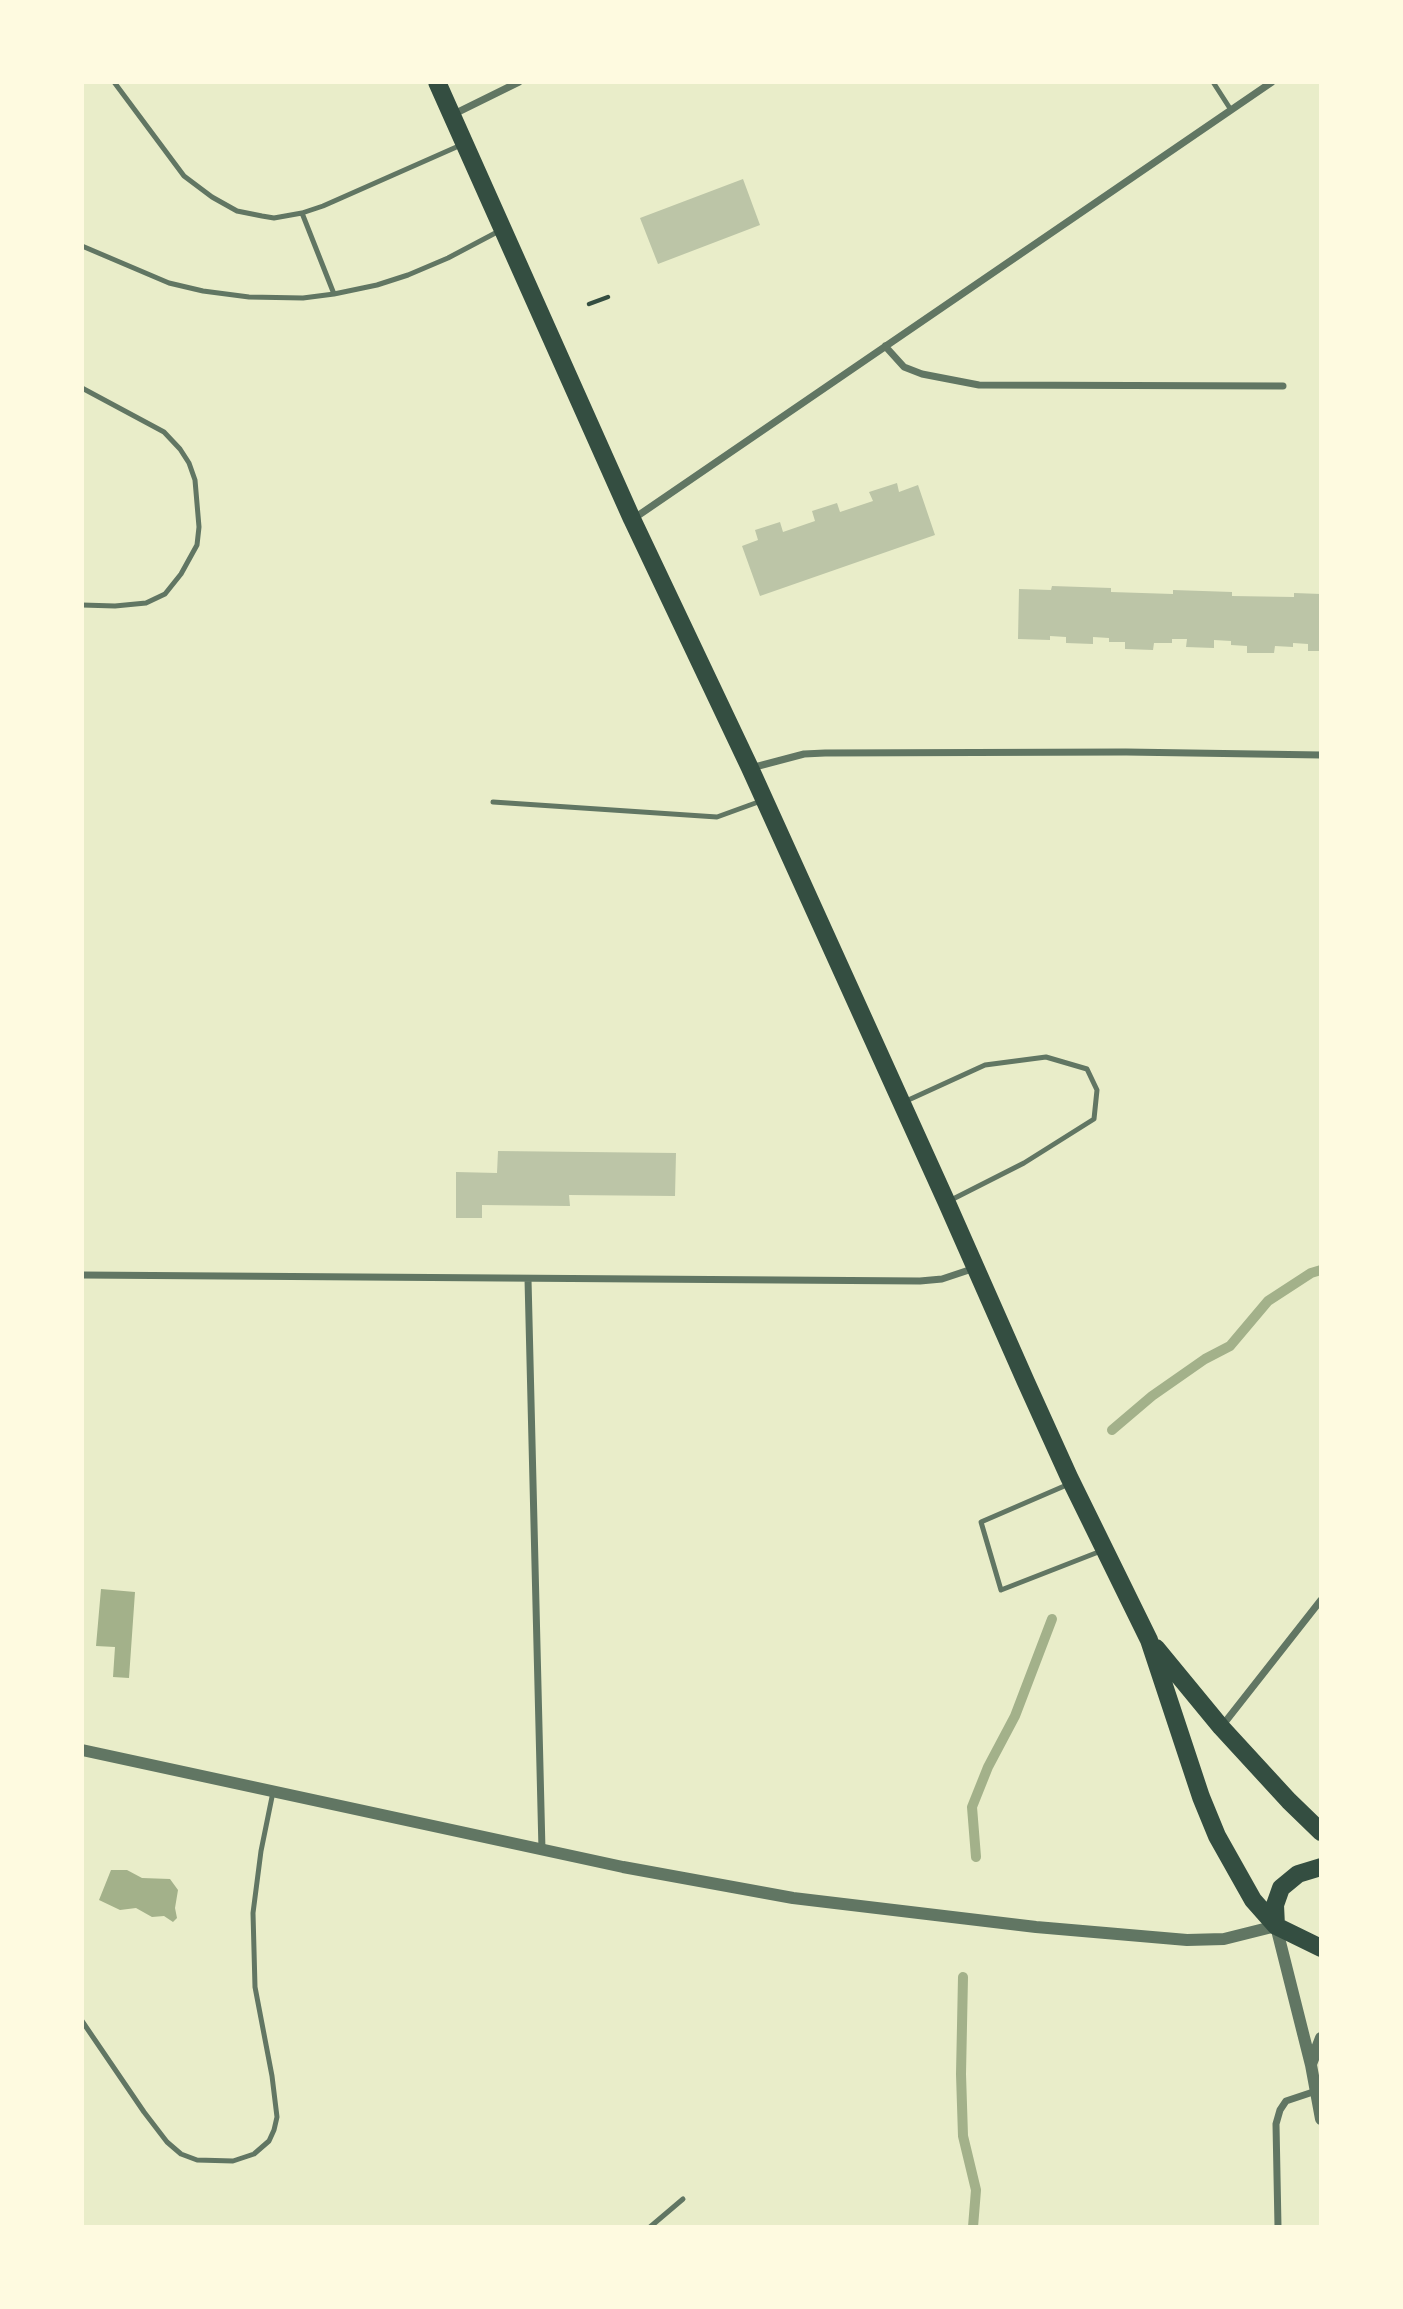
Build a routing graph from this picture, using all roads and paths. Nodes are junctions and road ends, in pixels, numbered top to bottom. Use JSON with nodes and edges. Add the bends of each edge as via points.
{"nodes":[{"id":1,"x":114,"y":82,"type":"edge"},
{"id":2,"x":437,"y":82,"type":"edge"},
{"id":3,"x":519,"y":82,"type":"edge"},
{"id":4,"x":1213,"y":82,"type":"edge"},
{"id":5,"x":1272,"y":82,"type":"edge"},
{"id":6,"x":1231,"y":110,"type":"junction"},
{"id":7,"x":452,"y":115,"type":"junction"},
{"id":8,"x":464,"y":143,"type":"junction"},
{"id":9,"x":302,"y":213,"type":"junction"},
{"id":10,"x":503,"y":229,"type":"junction"},
{"id":11,"x":82,"y":246,"type":"edge"},
{"id":12,"x":334,"y":294,"type":"junction"},
{"id":13,"x":608,"y":297,"type":"dead end"},
{"id":14,"x":589,"y":304,"type":"dead end"},
{"id":15,"x":885,"y":346,"type":"junction"},
{"id":16,"x":1283,"y":386,"type":"dead end"},
{"id":17,"x":82,"y":388,"type":"edge"},
{"id":18,"x":632,"y":519,"type":"junction"},
{"id":19,"x":82,"y":605,"type":"edge"},
{"id":20,"x":1321,"y":755,"type":"edge"},
{"id":21,"x":750,"y":768,"type":"junction"},
{"id":22,"x":764,"y":800,"type":"junction"},
{"id":23,"x":493,"y":802,"type":"dead end"},
{"id":24,"x":901,"y":1103,"type":"junction"},
{"id":25,"x":947,"y":1203,"type":"junction"},
{"id":26,"x":975,"y":1268,"type":"junction"},
{"id":27,"x":82,"y":1275,"type":"edge"},
{"id":28,"x":527,"y":1279,"type":"junction"},
{"id":29,"x":1072,"y":1483,"type":"junction"},
{"id":30,"x":1105,"y":1550,"type":"junction"},
{"id":31,"x":1321,"y":1600,"type":"edge"},
{"id":32,"x":1149,"y":1640,"type":"junction"},
{"id":33,"x":1221,"y":1727,"type":"junction"},
{"id":34,"x":82,"y":1750,"type":"edge"},
{"id":35,"x":273,"y":1792,"type":"junction"},
{"id":36,"x":1321,"y":1832,"type":"edge"},
{"id":37,"x":542,"y":1851,"type":"junction"},
{"id":38,"x":1321,"y":1867,"type":"edge"},
{"id":39,"x":1276,"y":1926,"type":"junction"},
{"id":40,"x":1321,"y":1948,"type":"edge"},
{"id":41,"x":82,"y":2021,"type":"edge"},
{"id":42,"x":1321,"y":2038,"type":"edge"},
{"id":43,"x":1311,"y":2065,"type":"junction"},
{"id":44,"x":1315,"y":2091,"type":"junction"},
{"id":45,"x":1321,"y":2119,"type":"edge"},
{"id":46,"x":683,"y":2199,"type":"dead end"},
{"id":47,"x":650,"y":2227,"type":"edge"},
{"id":48,"x":1278,"y":2227,"type":"edge"}],
"edges":[{"from":1,"to":9,"type":"lane","via":[[184,176],[212,197],[237,211],[262,216]]},
{"from":2,"to":7,"type":"main road"},
{"from":3,"to":7,"type":"street"},
{"from":4,"to":6,"type":"lane"},
{"from":5,"to":6,"type":"street"},
{"from":6,"to":15,"type":"street"},
{"from":7,"to":8,"type":"main road"},
{"from":8,"to":9,"type":"lane"},
{"from":8,"to":10,"type":"main road"},
{"from":9,"to":12,"type":"lane"},
{"from":10,"to":12,"type":"lane","via":[[408,275]]},
{"from":10,"to":18,"type":"main road"},
{"from":11,"to":12,"type":"lane","via":[[169,283],[204,291],[303,298]]},
{"from":13,"to":14,"type":"path"},
{"from":15,"to":16,"type":"street","via":[[904,367],[979,385]]},
{"from":15,"to":18,"type":"street"},
{"from":17,"to":19,"type":"lane","via":[[164,432],[180,449],[195,480],[198,527],[197,545],[164,594],[146,603]]},
{"from":18,"to":21,"type":"main road"},
{"from":20,"to":21,"type":"street","via":[[825,753]]},
{"from":21,"to":22,"type":"main road"},
{"from":22,"to":23,"type":"lane","via":[[717,817]]},
{"from":22,"to":24,"type":"main road"},
{"from":24,"to":25,"type":"main road"},
{"from":24,"to":25,"type":"lane","via":[[985,1065],[1046,1057],[1087,1069],[1097,1090],[1094,1119]]},
{"from":25,"to":26,"type":"main road"},
{"from":26,"to":28,"type":"street","via":[[920,1281]]},
{"from":26,"to":29,"type":"main road"},
{"from":27,"to":28,"type":"street"},
{"from":28,"to":37,"type":"street"},
{"from":29,"to":30,"type":"main road"},
{"from":29,"to":30,"type":"lane","via":[[981,1522],[1001,1590]]},
{"from":30,"to":32,"type":"main road"},
{"from":31,"to":33,"type":"street"},
{"from":32,"to":33,"type":"main road"},
{"from":32,"to":39,"type":"main road","via":[[1217,1836],[1253,1900]]},
{"from":33,"to":36,"type":"main road"},
{"from":34,"to":35,"type":"street"},
{"from":35,"to":37,"type":"street"},
{"from":35,"to":41,"type":"lane","via":[[253,1913],[255,1987],[277,2117],[269,2141],[254,2154],[233,2161],[197,2160],[181,2154],[144,2112]]},
{"from":37,"to":39,"type":"street","via":[[793,1898],[1036,1927],[1208,1941]]},
{"from":38,"to":39,"type":"main road","via":[[1298,1874],[1281,1888],[1275,1905]]},
{"from":39,"to":40,"type":"main road"},
{"from":39,"to":43,"type":"street"},
{"from":42,"to":43,"type":"street"},
{"from":43,"to":44,"type":"street"},
{"from":44,"to":45,"type":"street"},
{"from":44,"to":48,"type":"street","via":[[1286,2101],[1276,2124]]},
{"from":46,"to":47,"type":"lane"}]}
